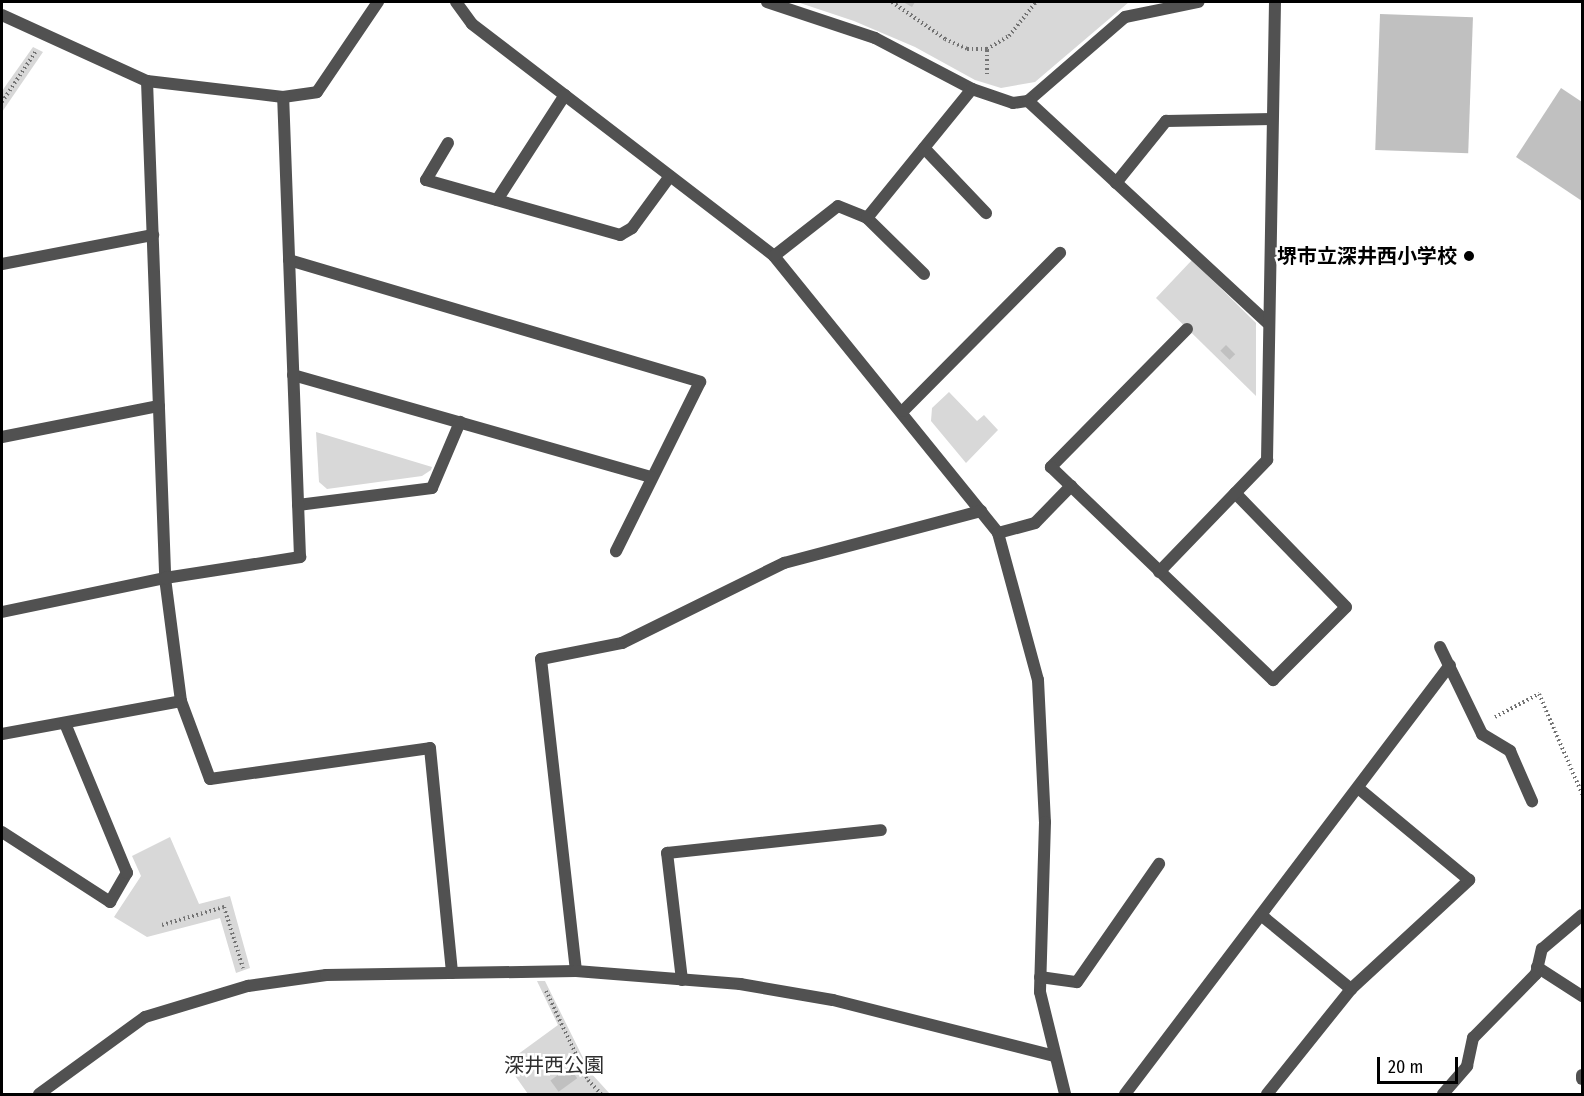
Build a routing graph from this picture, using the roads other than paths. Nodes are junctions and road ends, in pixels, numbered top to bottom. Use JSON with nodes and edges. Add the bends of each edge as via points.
{"nodes":[{"id":1,"x":378,"y":2,"type":"edge"},
{"id":2,"x":456,"y":2,"type":"edge"},
{"id":3,"x":767,"y":2,"type":"edge"},
{"id":4,"x":1198,"y":2,"type":"edge"},
{"id":5,"x":1275,"y":2,"type":"edge"},
{"id":6,"x":2,"y":15,"type":"edge"},
{"id":7,"x":147,"y":81,"type":"junction"},
{"id":8,"x":972,"y":89,"type":"junction"},
{"id":9,"x":565,"y":95,"type":"junction"},
{"id":10,"x":283,"y":97,"type":"junction"},
{"id":11,"x":1028,"y":101,"type":"junction"},
{"id":12,"x":1272,"y":119,"type":"junction"},
{"id":13,"x":448,"y":142,"type":"dead end"},
{"id":14,"x":924,"y":148,"type":"junction"},
{"id":15,"x":670,"y":176,"type":"junction"},
{"id":16,"x":1116,"y":183,"type":"junction"},
{"id":17,"x":497,"y":200,"type":"junction"},
{"id":18,"x":986,"y":213,"type":"dead end"},
{"id":19,"x":867,"y":218,"type":"junction"},
{"id":20,"x":153,"y":235,"type":"junction"},
{"id":21,"x":1060,"y":253,"type":"dead end"},
{"id":22,"x":774,"y":255,"type":"junction"},
{"id":23,"x":289,"y":260,"type":"junction"},
{"id":24,"x":2,"y":264,"type":"edge"},
{"id":25,"x":924,"y":274,"type":"dead end"},
{"id":26,"x":1267,"y":322,"type":"junction"},
{"id":27,"x":1187,"y":329,"type":"dead end"},
{"id":28,"x":293,"y":375,"type":"junction"},
{"id":29,"x":159,"y":406,"type":"junction"},
{"id":30,"x":903,"y":411,"type":"junction"},
{"id":31,"x":460,"y":422,"type":"junction"},
{"id":32,"x":2,"y":437,"type":"edge"},
{"id":33,"x":652,"y":477,"type":"junction"},
{"id":34,"x":1071,"y":486,"type":"junction"},
{"id":35,"x":1235,"y":493,"type":"junction"},
{"id":36,"x":298,"y":505,"type":"junction"},
{"id":37,"x":981,"y":511,"type":"junction"},
{"id":38,"x":998,"y":533,"type":"junction"},
{"id":39,"x":616,"y":551,"type":"dead end"},
{"id":40,"x":1159,"y":572,"type":"junction"},
{"id":41,"x":165,"y":578,"type":"junction"},
{"id":42,"x":2,"y":612,"type":"edge"},
{"id":43,"x":1440,"y":646,"type":"dead end"},
{"id":44,"x":1450,"y":665,"type":"junction"},
{"id":45,"x":181,"y":701,"type":"junction"},
{"id":46,"x":65,"y":723,"type":"junction"},
{"id":47,"x":2,"y":734,"type":"edge"},
{"id":48,"x":1358,"y":788,"type":"junction"},
{"id":49,"x":1532,"y":801,"type":"dead end"},
{"id":50,"x":881,"y":831,"type":"dead end"},
{"id":51,"x":2,"y":832,"type":"edge"},
{"id":52,"x":1159,"y":864,"type":"dead end"},
{"id":53,"x":1261,"y":915,"type":"junction"},
{"id":54,"x":1582,"y":915,"type":"edge"},
{"id":55,"x":1537,"y":967,"type":"junction"},
{"id":56,"x":576,"y":971,"type":"junction"},
{"id":57,"x":452,"y":973,"type":"junction"},
{"id":58,"x":1040,"y":977,"type":"junction"},
{"id":59,"x":682,"y":980,"type":"junction"},
{"id":60,"x":1351,"y":988,"type":"junction"},
{"id":61,"x":1582,"y":996,"type":"edge"},
{"id":62,"x":1055,"y":1056,"type":"junction"},
{"id":63,"x":39,"y":1095,"type":"edge"},
{"id":64,"x":1065,"y":1095,"type":"edge"},
{"id":65,"x":1125,"y":1095,"type":"edge"},
{"id":66,"x":1267,"y":1095,"type":"edge"},
{"id":67,"x":1443,"y":1095,"type":"edge"}],
"edges":[{"from":1,"to":10,"type":"street","via":[[316,92]]},
{"from":2,"to":9,"type":"street","via":[[472,24]]},
{"from":3,"to":8,"type":"street","via":[[875,38]]},
{"from":4,"to":11,"type":"street","via":[[1125,16]]},
{"from":5,"to":12,"type":"street"},
{"from":6,"to":7,"type":"street"},
{"from":7,"to":10,"type":"street"},
{"from":7,"to":20,"type":"street"},
{"from":8,"to":11,"type":"street","via":[[1013,103]]},
{"from":8,"to":14,"type":"street"},
{"from":9,"to":15,"type":"street"},
{"from":9,"to":17,"type":"street"},
{"from":10,"to":23,"type":"street"},
{"from":11,"to":16,"type":"street"},
{"from":12,"to":16,"type":"street","via":[[1166,121]]},
{"from":12,"to":26,"type":"street"},
{"from":13,"to":17,"type":"street","via":[[426,180]]},
{"from":14,"to":18,"type":"street"},
{"from":14,"to":19,"type":"street"},
{"from":15,"to":17,"type":"street","via":[[632,228],[620,235]]},
{"from":15,"to":22,"type":"street"},
{"from":16,"to":26,"type":"street"},
{"from":19,"to":22,"type":"street","via":[[838,206]]},
{"from":19,"to":25,"type":"street"},
{"from":20,"to":24,"type":"street"},
{"from":20,"to":29,"type":"street"},
{"from":21,"to":30,"type":"street"},
{"from":22,"to":30,"type":"street"},
{"from":23,"to":28,"type":"street"},
{"from":23,"to":33,"type":"street","via":[[700,382]]},
{"from":26,"to":35,"type":"street","via":[[1267,460]]},
{"from":27,"to":34,"type":"street","via":[[1051,467]]},
{"from":28,"to":31,"type":"street"},
{"from":28,"to":36,"type":"street"},
{"from":29,"to":32,"type":"street"},
{"from":29,"to":41,"type":"street"},
{"from":30,"to":37,"type":"street"},
{"from":31,"to":33,"type":"street"},
{"from":31,"to":36,"type":"street","via":[[432,488]]},
{"from":33,"to":39,"type":"street"},
{"from":34,"to":38,"type":"street","via":[[1035,523]]},
{"from":34,"to":40,"type":"street"},
{"from":35,"to":40,"type":"street"},
{"from":35,"to":40,"type":"street","via":[[1346,607],[1273,681]]},
{"from":36,"to":41,"type":"street","via":[[300,556]]},
{"from":37,"to":38,"type":"street"},
{"from":37,"to":56,"type":"street","via":[[784,563],[622,643],[541,659]]},
{"from":38,"to":58,"type":"street","via":[[1038,680],[1046,822]]},
{"from":41,"to":42,"type":"street"},
{"from":41,"to":45,"type":"street"},
{"from":43,"to":44,"type":"street"},
{"from":44,"to":48,"type":"street"},
{"from":44,"to":49,"type":"street","via":[[1482,734],[1510,751]]},
{"from":45,"to":46,"type":"street"},
{"from":45,"to":57,"type":"street","via":[[210,779],[430,748]]},
{"from":46,"to":47,"type":"street"},
{"from":46,"to":51,"type":"street","via":[[127,873],[110,902]]},
{"from":48,"to":53,"type":"street"},
{"from":48,"to":60,"type":"street","via":[[1469,880]]},
{"from":50,"to":59,"type":"street","via":[[667,853]]},
{"from":52,"to":58,"type":"street","via":[[1077,982]]},
{"from":53,"to":60,"type":"street"},
{"from":53,"to":65,"type":"street"},
{"from":54,"to":55,"type":"street","via":[[1542,949]]},
{"from":55,"to":61,"type":"street"},
{"from":55,"to":67,"type":"street","via":[[1536,974],[1473,1038],[1467,1066]]},
{"from":56,"to":57,"type":"street"},
{"from":56,"to":59,"type":"street"},
{"from":57,"to":63,"type":"street","via":[[326,975],[248,986],[145,1017]]},
{"from":58,"to":62,"type":"street"},
{"from":59,"to":62,"type":"street","via":[[740,984],[833,1000]]},
{"from":60,"to":66,"type":"street"},
{"from":62,"to":64,"type":"street"}]}
